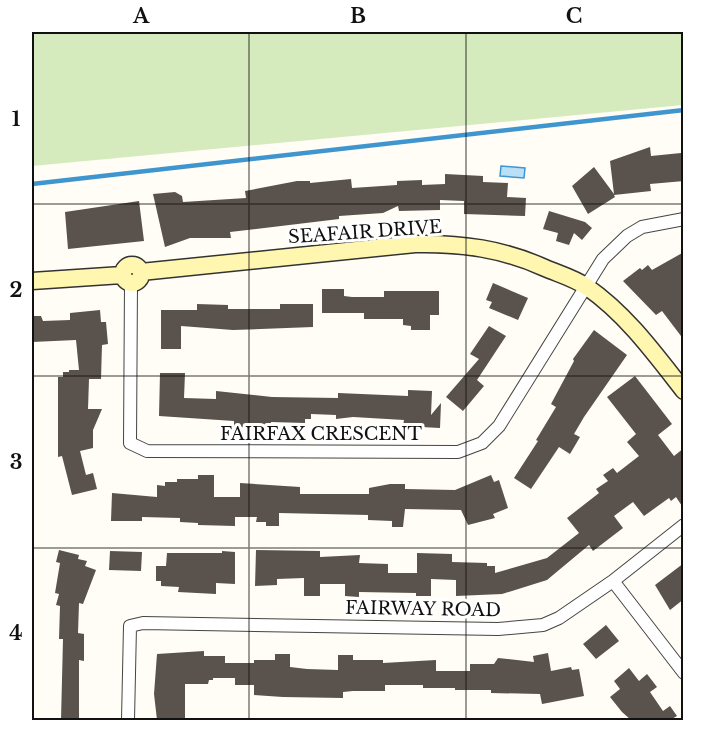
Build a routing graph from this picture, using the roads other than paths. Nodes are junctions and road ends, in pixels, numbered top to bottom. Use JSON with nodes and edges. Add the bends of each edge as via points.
{"nodes":[{"id":1,"x":684,"y":219,"type":"edge"},
{"id":2,"x":131,"y":277,"type":"junction"},
{"id":3,"x":32,"y":281,"type":"edge"},
{"id":4,"x":586,"y":286,"type":"junction"},
{"id":5,"x":684,"y":391,"type":"edge"},
{"id":6,"x":684,"y":525,"type":"edge"},
{"id":7,"x":614,"y":581,"type":"junction"},
{"id":8,"x":684,"y":673,"type":"edge"},
{"id":9,"x":128,"y":720,"type":"edge"}],
"edges":[{"from":1,"to":4,"type":"street","via":[[659,222],[627,236],[603,260]]},
{"from":2,"to":3,"type":"street","name":"SEAFAIR DRIVE"},
{"from":2,"to":4,"type":"street","name":"SEAFAIR DRIVE","via":[[437,244],[502,252]]},
{"from":2,"to":4,"type":"street","name":"FAIRFAX CRESCENT","via":[[130,443],[147,451],[458,452],[482,443]]},
{"from":4,"to":5,"type":"street","name":"SEAFAIR DRIVE","via":[[640,336]]},
{"from":6,"to":7,"type":"street","name":"FAIRWAY ROAD"},
{"from":7,"to":8,"type":"street"},
{"from":7,"to":9,"type":"street","name":"FAIRWAY ROAD","via":[[558,618],[525,628],[143,622],[130,626]]}]}
